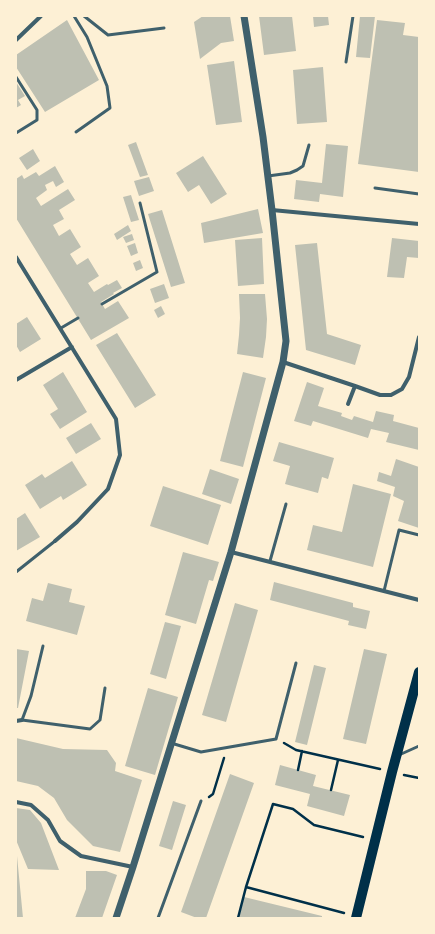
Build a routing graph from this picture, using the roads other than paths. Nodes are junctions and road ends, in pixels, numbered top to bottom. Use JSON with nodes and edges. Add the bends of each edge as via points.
{"nodes":[{"id":1,"x":40,"y":16,"type":"edge"},
{"id":2,"x":74,"y":16,"type":"edge"},
{"id":3,"x":84,"y":16,"type":"edge"},
{"id":4,"x":244,"y":16,"type":"edge"},
{"id":5,"x":353,"y":16,"type":"edge"},
{"id":6,"x":164,"y":28,"type":"dead end"},
{"id":7,"x":16,"y":40,"type":"edge"},
{"id":8,"x":346,"y":62,"type":"dead end"},
{"id":9,"x":16,"y":77,"type":"edge"},
{"id":10,"x":76,"y":132,"type":"dead end"},
{"id":11,"x":16,"y":133,"type":"edge"},
{"id":12,"x":309,"y":144,"type":"dead end"},
{"id":13,"x":268,"y":176,"type":"junction"},
{"id":14,"x":375,"y":188,"type":"dead end"},
{"id":15,"x":419,"y":194,"type":"edge"},
{"id":16,"x":140,"y":203,"type":"dead end"},
{"id":17,"x":272,"y":210,"type":"junction"},
{"id":18,"x":419,"y":224,"type":"edge"},
{"id":19,"x":16,"y":257,"type":"edge"},
{"id":20,"x":102,"y":304,"type":"dead end"},
{"id":21,"x":78,"y":318,"type":"dead end"},
{"id":22,"x":60,"y":328,"type":"junction"},
{"id":23,"x":419,"y":337,"type":"edge"},
{"id":24,"x":72,"y":347,"type":"junction"},
{"id":25,"x":283,"y":362,"type":"junction"},
{"id":26,"x":16,"y":380,"type":"edge"},
{"id":27,"x":355,"y":386,"type":"junction"},
{"id":28,"x":348,"y":404,"type":"dead end"},
{"id":29,"x":286,"y":504,"type":"dead end"},
{"id":30,"x":419,"y":535,"type":"edge"},
{"id":31,"x":55,"y":541,"type":"joint"},
{"id":32,"x":231,"y":552,"type":"junction"},
{"id":33,"x":270,"y":561,"type":"junction"},
{"id":34,"x":16,"y":572,"type":"edge"},
{"id":35,"x":384,"y":591,"type":"junction"},
{"id":36,"x":419,"y":600,"type":"edge"},
{"id":37,"x":43,"y":646,"type":"dead end"},
{"id":38,"x":296,"y":663,"type":"dead end"},
{"id":39,"x":419,"y":672,"type":"edge"},
{"id":40,"x":105,"y":688,"type":"dead end"},
{"id":41,"x":22,"y":720,"type":"junction"},
{"id":42,"x":16,"y":721,"type":"edge"},
{"id":43,"x":171,"y":743,"type":"junction"},
{"id":44,"x":419,"y":746,"type":"edge"},
{"id":45,"x":397,"y":756,"type":"junction"},
{"id":46,"x":202,"y":801,"type":"road end"},
{"id":47,"x":16,"y":802,"type":"edge"},
{"id":48,"x":133,"y":867,"type":"junction"},
{"id":49,"x":356,"y":917,"type":"edge"},
{"id":50,"x":116,"y":918,"type":"edge"},
{"id":51,"x":158,"y":918,"type":"edge"}],
"edges":[{"from":1,"to":7,"type":"street"},
{"from":2,"to":10,"type":"lane","via":[[107,86],[110,108]]},
{"from":3,"to":6,"type":"lane","via":[[108,35]]},
{"from":4,"to":13,"type":"street"},
{"from":5,"to":8,"type":"lane"},
{"from":9,"to":11,"type":"lane","via":[[37,110],[37,120]]},
{"from":12,"to":13,"type":"lane","via":[[303,166],[290,173]]},
{"from":13,"to":17,"type":"street"},
{"from":14,"to":15,"type":"lane"},
{"from":16,"to":20,"type":"lane","via":[[157,272]]},
{"from":17,"to":18,"type":"street"},
{"from":17,"to":25,"type":"street","via":[[286,341]]},
{"from":19,"to":22,"type":"street"},
{"from":21,"to":22,"type":"lane"},
{"from":22,"to":24,"type":"street"},
{"from":23,"to":27,"type":"street","via":[[409,378],[402,389],[391,395],[380,395]]},
{"from":24,"to":26,"type":"street"},
{"from":24,"to":31,"type":"street","via":[[116,419],[120,455],[108,489]]},
{"from":25,"to":27,"type":"street"},
{"from":25,"to":32,"type":"street"},
{"from":27,"to":28,"type":"street"},
{"from":29,"to":33,"type":"lane"},
{"from":30,"to":35,"type":"lane","via":[[399,530]]},
{"from":31,"to":34,"type":"lane"},
{"from":32,"to":33,"type":"street"},
{"from":32,"to":43,"type":"street"},
{"from":33,"to":35,"type":"street"},
{"from":35,"to":36,"type":"street"},
{"from":37,"to":41,"type":"lane","via":[[31,696]]},
{"from":38,"to":43,"type":"lane","via":[[276,739],[201,752]]},
{"from":39,"to":45,"type":"main road"},
{"from":40,"to":41,"type":"lane","via":[[100,720],[90,730]]},
{"from":41,"to":42,"type":"street"},
{"from":43,"to":48,"type":"street"},
{"from":44,"to":45,"type":"lane"},
{"from":45,"to":49,"type":"main road"},
{"from":46,"to":51,"type":"lane"},
{"from":47,"to":48,"type":"street","via":[[31,806],[48,820],[60,841],[81,856]]},
{"from":48,"to":50,"type":"street"}]}
